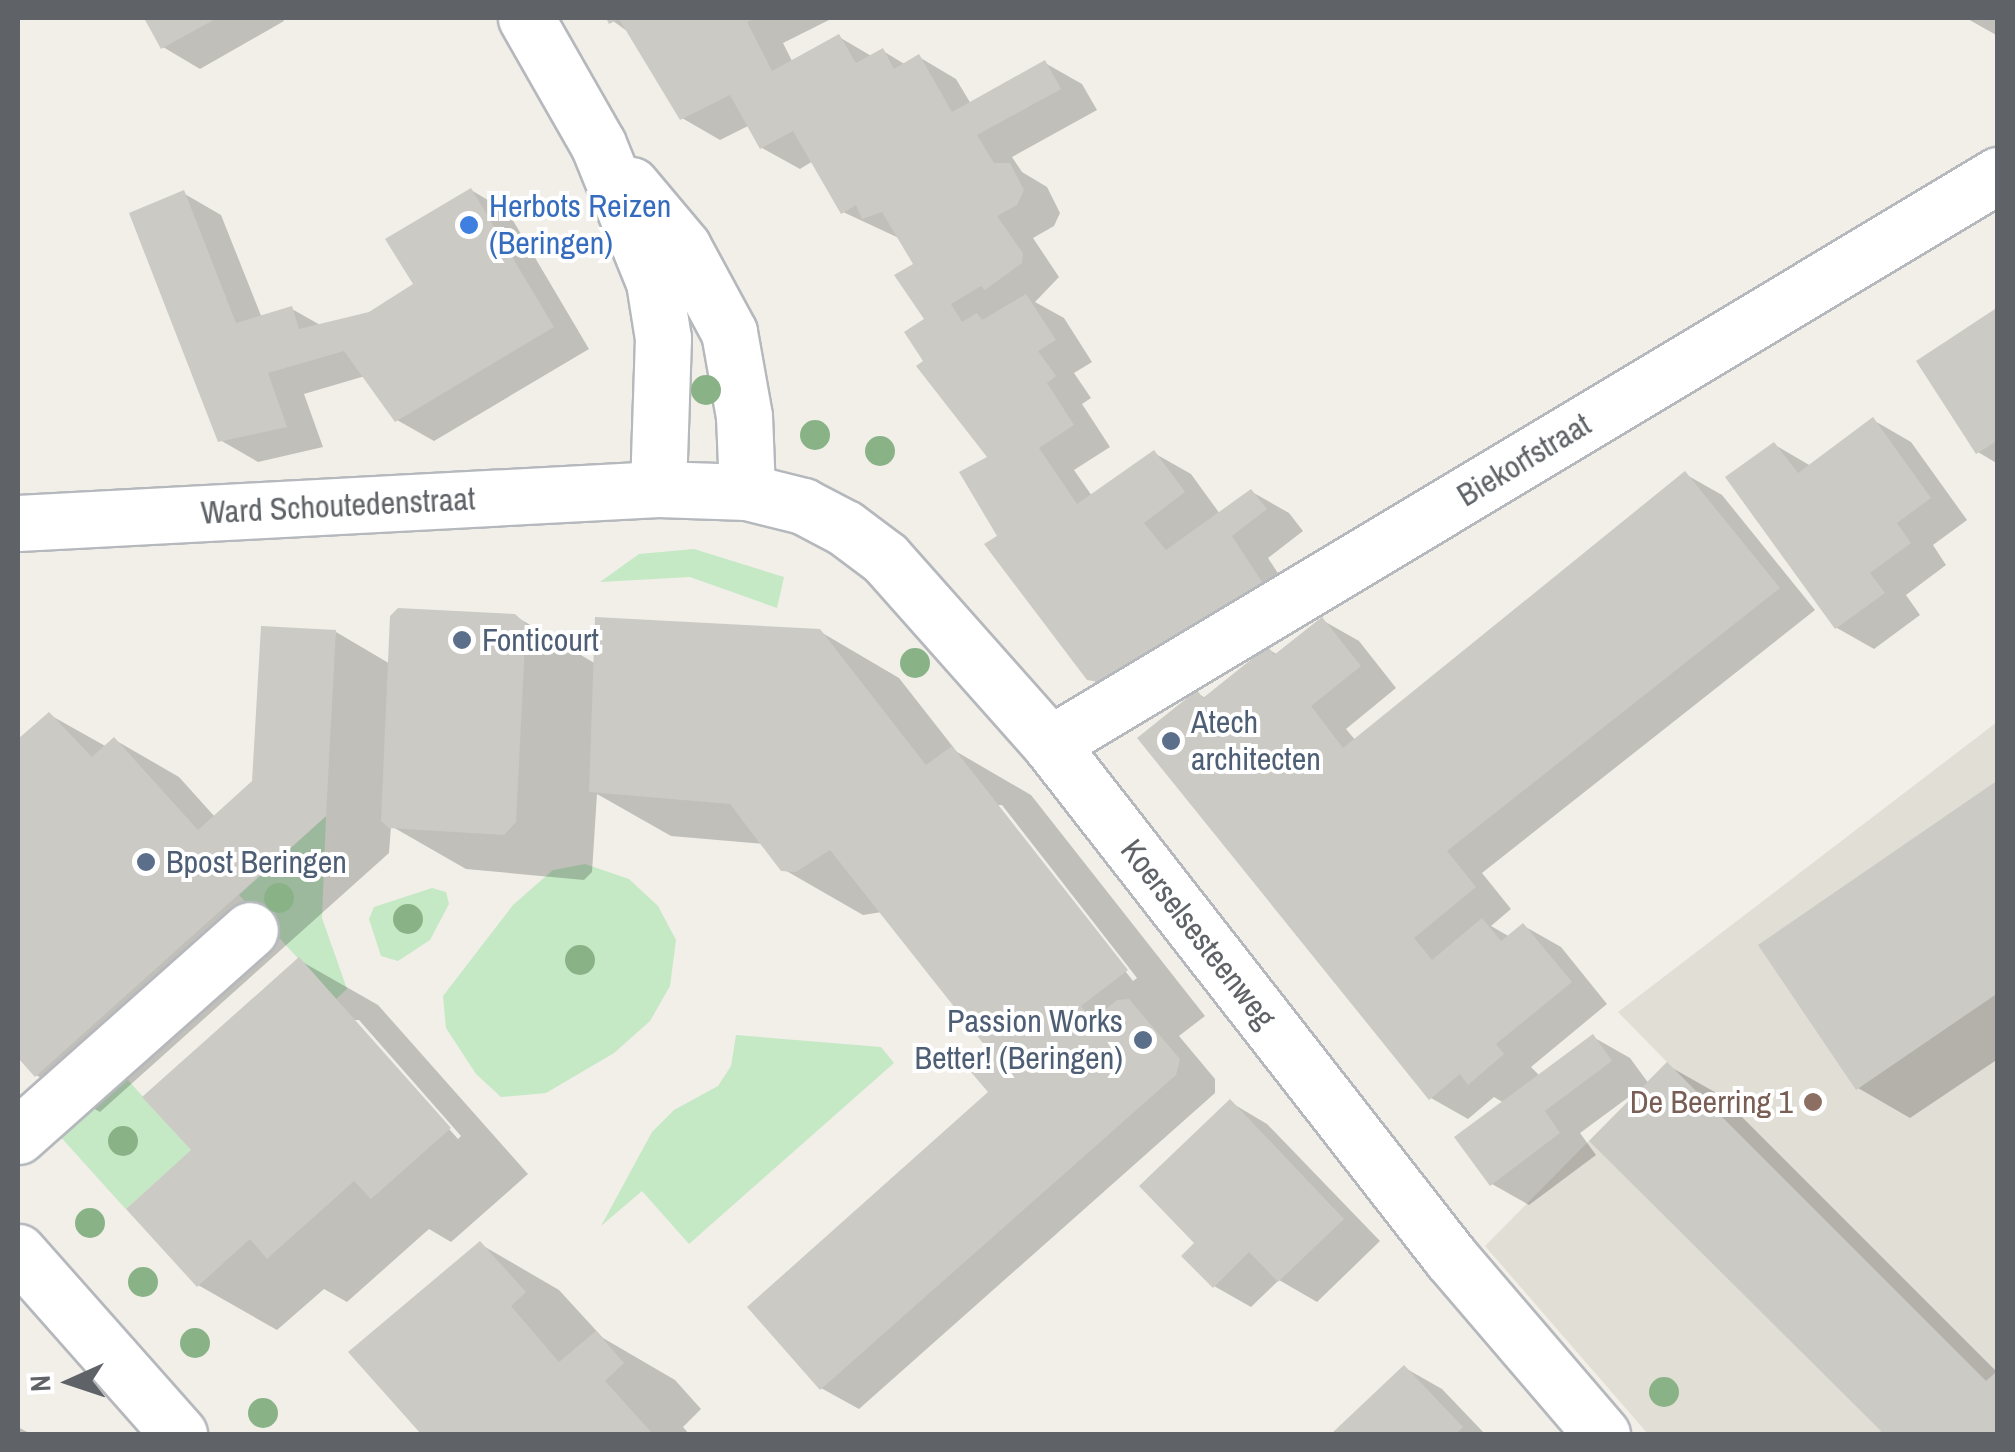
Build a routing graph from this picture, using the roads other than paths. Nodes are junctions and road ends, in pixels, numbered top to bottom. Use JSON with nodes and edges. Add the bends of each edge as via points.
{"nodes":[{"id":1,"x":526,"y":18,"type":"edge"},
{"id":2,"x":598,"y":144,"type":"junction"},
{"id":3,"x":1998,"y":175,"type":"edge"},
{"id":4,"x":658,"y":489,"type":"junction"},
{"id":5,"x":746,"y":492,"type":"junction"},
{"id":6,"x":18,"y":523,"type":"edge"},
{"id":7,"x":1050,"y":744,"type":"junction"},
{"id":8,"x":250,"y":930,"type":"dead end"},
{"id":9,"x":18,"y":1136,"type":"edge"},
{"id":10,"x":18,"y":1252,"type":"edge"},
{"id":11,"x":180,"y":1434,"type":"edge"},
{"id":12,"x":1602,"y":1434,"type":"edge"}],
"edges":[{"from":1,"to":2,"type":"street"},
{"from":2,"to":4,"type":"street","via":[[654,282],[664,338]]},
{"from":2,"to":5,"type":"street","via":[[682,248],[729,332],[744,416]]},
{"from":3,"to":7,"type":"street","name":"Biekorfstraat"},
{"from":4,"to":5,"type":"street","name":"Koerselsesteenweg"},
{"from":4,"to":6,"type":"street","name":"Ward Schoutedenstraat"},
{"from":5,"to":7,"type":"street","name":"Koerselsesteenweg","via":[[803,506],[886,558]]},
{"from":7,"to":12,"type":"street","name":"Koerselsesteenweg","via":[[1451,1258]]},
{"from":8,"to":9,"type":"street"},
{"from":10,"to":11,"type":"street"}]}
